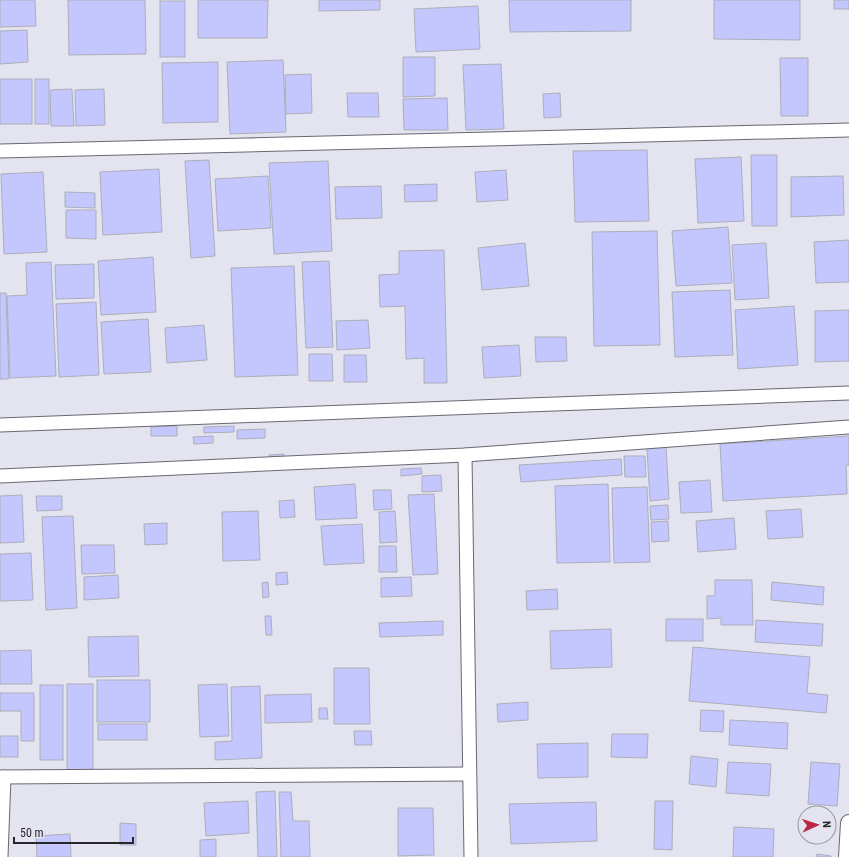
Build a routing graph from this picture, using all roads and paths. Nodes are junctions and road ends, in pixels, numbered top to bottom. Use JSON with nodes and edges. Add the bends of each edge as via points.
{"nodes":[{"id":1,"x":849,"y":130,"type":"edge"},
{"id":2,"x":0,"y":151,"type":"edge"},
{"id":3,"x":849,"y":393,"type":"edge"},
{"id":4,"x":0,"y":425,"type":"edge"},
{"id":5,"x":849,"y":427,"type":"edge"},
{"id":6,"x":465,"y":454,"type":"junction"},
{"id":7,"x":0,"y":476,"type":"edge"},
{"id":8,"x":469,"y":774,"type":"junction"},
{"id":9,"x":2,"y":777,"type":"edge"},
{"id":10,"x":849,"y":823,"type":"edge"},
{"id":11,"x":0,"y":857,"type":"edge"},
{"id":12,"x":471,"y":857,"type":"edge"},
{"id":13,"x":847,"y":857,"type":"edge"}],
"edges":[{"from":1,"to":2,"type":"street"},
{"from":3,"to":4,"type":"street"},
{"from":5,"to":6,"type":"street"},
{"from":6,"to":7,"type":"street"},
{"from":6,"to":8,"type":"street"},
{"from":8,"to":9,"type":"street"},
{"from":8,"to":12,"type":"street"},
{"from":9,"to":11,"type":"street"},
{"from":10,"to":13,"type":"street"}]}
